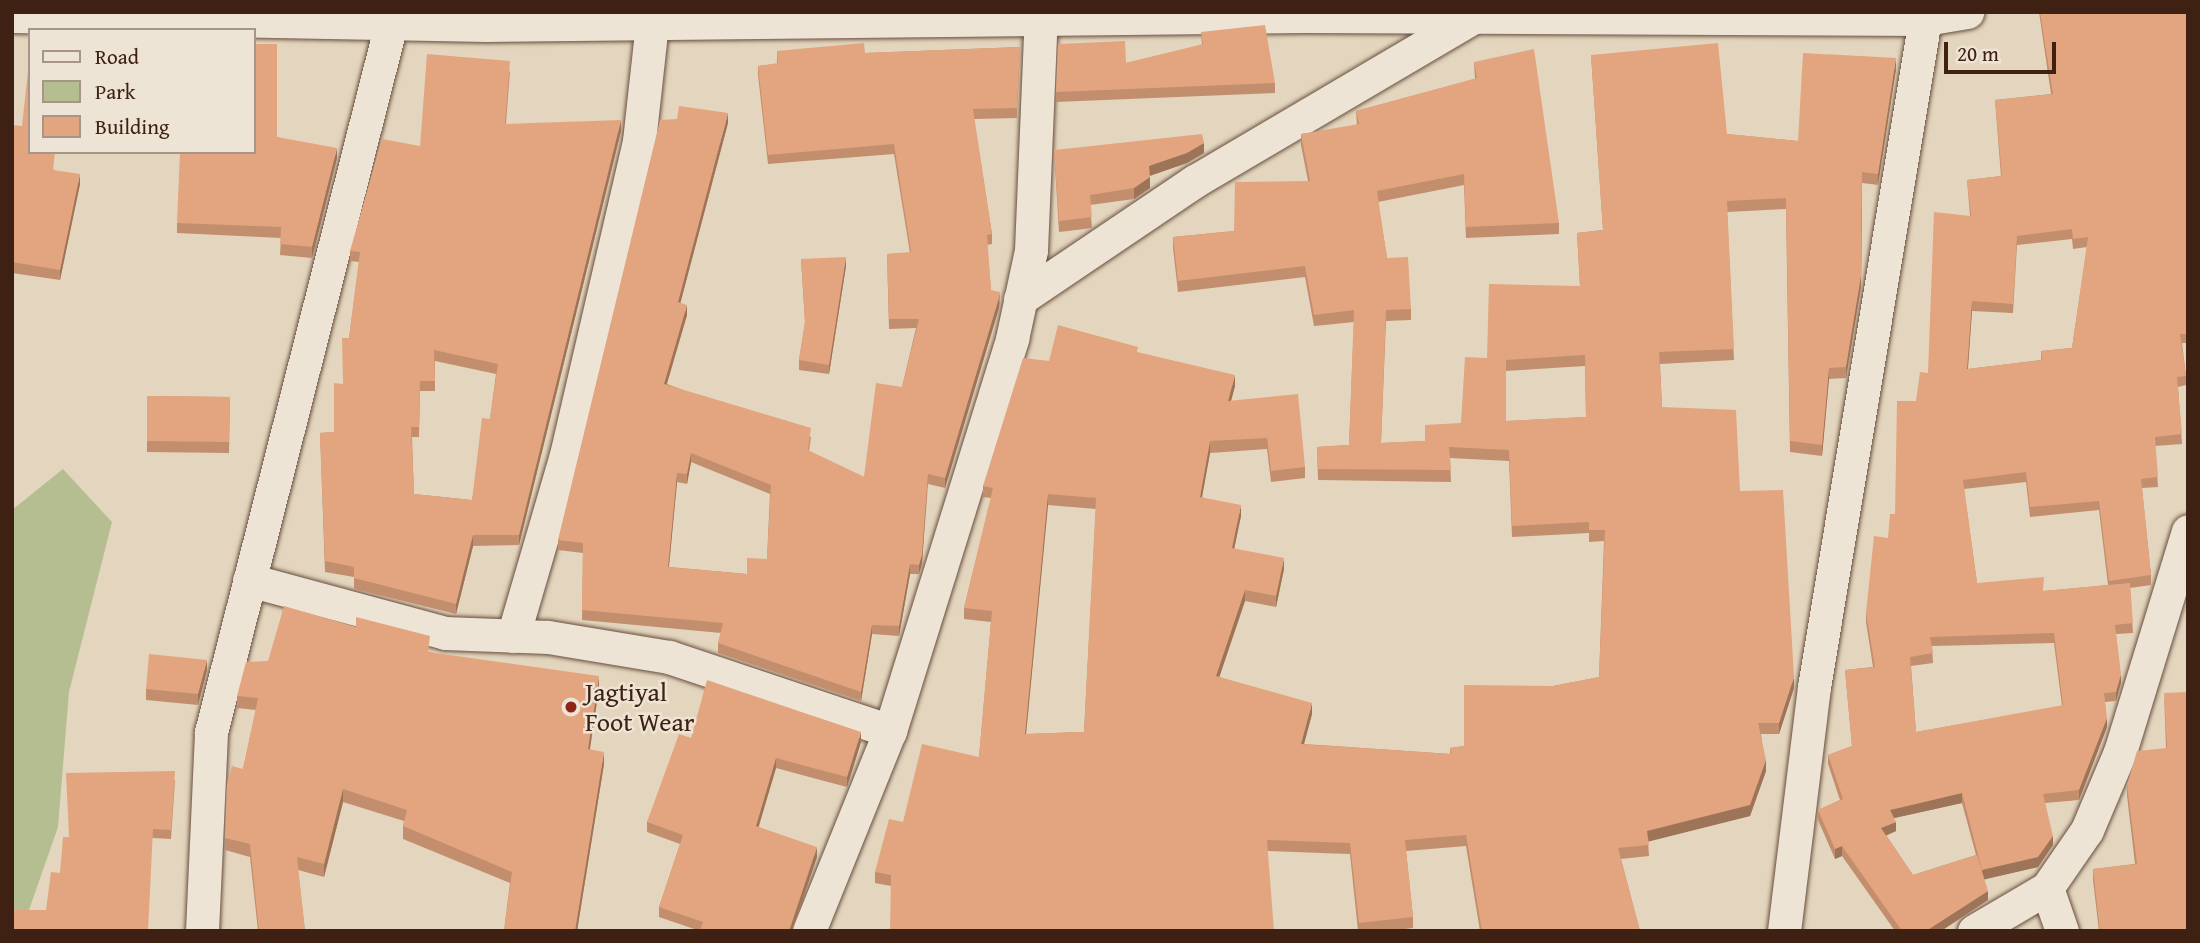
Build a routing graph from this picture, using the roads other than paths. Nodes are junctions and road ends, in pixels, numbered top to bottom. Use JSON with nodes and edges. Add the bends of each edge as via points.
{"nodes":[{"id":1,"x":1967,"y":12,"type":"edge"},
{"id":2,"x":1041,"y":15,"type":"edge"},
{"id":3,"x":12,"y":16,"type":"edge"},
{"id":4,"x":1473,"y":16,"type":"junction"},
{"id":5,"x":393,"y":18,"type":"edge"},
{"id":6,"x":1925,"y":19,"type":"junction"},
{"id":7,"x":652,"y":23,"type":"junction"},
{"id":8,"x":1020,"y":299,"type":"junction"},
{"id":9,"x":2188,"y":531,"type":"edge"},
{"id":10,"x":249,"y":580,"type":"junction"},
{"id":11,"x":513,"y":636,"type":"junction"},
{"id":12,"x":890,"y":731,"type":"junction"},
{"id":13,"x":2047,"y":888,"type":"junction"},
{"id":14,"x":202,"y":931,"type":"edge"},
{"id":15,"x":809,"y":931,"type":"edge"},
{"id":16,"x":1784,"y":931,"type":"edge"},
{"id":17,"x":1974,"y":931,"type":"edge"},
{"id":18,"x":2062,"y":931,"type":"edge"}],
"edges":[{"from":1,"to":6,"type":"street"},
{"from":2,"to":4,"type":"street"},
{"from":2,"to":7,"type":"street"},
{"from":2,"to":8,"type":"street","via":[[1037,173]]},
{"from":3,"to":5,"type":"street"},
{"from":4,"to":6,"type":"street"},
{"from":4,"to":8,"type":"street","via":[[1195,181]]},
{"from":5,"to":7,"type":"street"},
{"from":5,"to":10,"type":"street"},
{"from":6,"to":16,"type":"street","via":[[1814,687]]},
{"from":7,"to":11,"type":"street","via":[[639,141],[566,455]]},
{"from":8,"to":12,"type":"street"},
{"from":9,"to":13,"type":"street","via":[[2120,752],[2087,830]]},
{"from":10,"to":11,"type":"street","via":[[445,633]]},
{"from":10,"to":14,"type":"street","via":[[211,732]]},
{"from":11,"to":12,"type":"street","via":[[669,657]]},
{"from":12,"to":15,"type":"street"},
{"from":13,"to":17,"type":"street"},
{"from":13,"to":18,"type":"street"}]}
